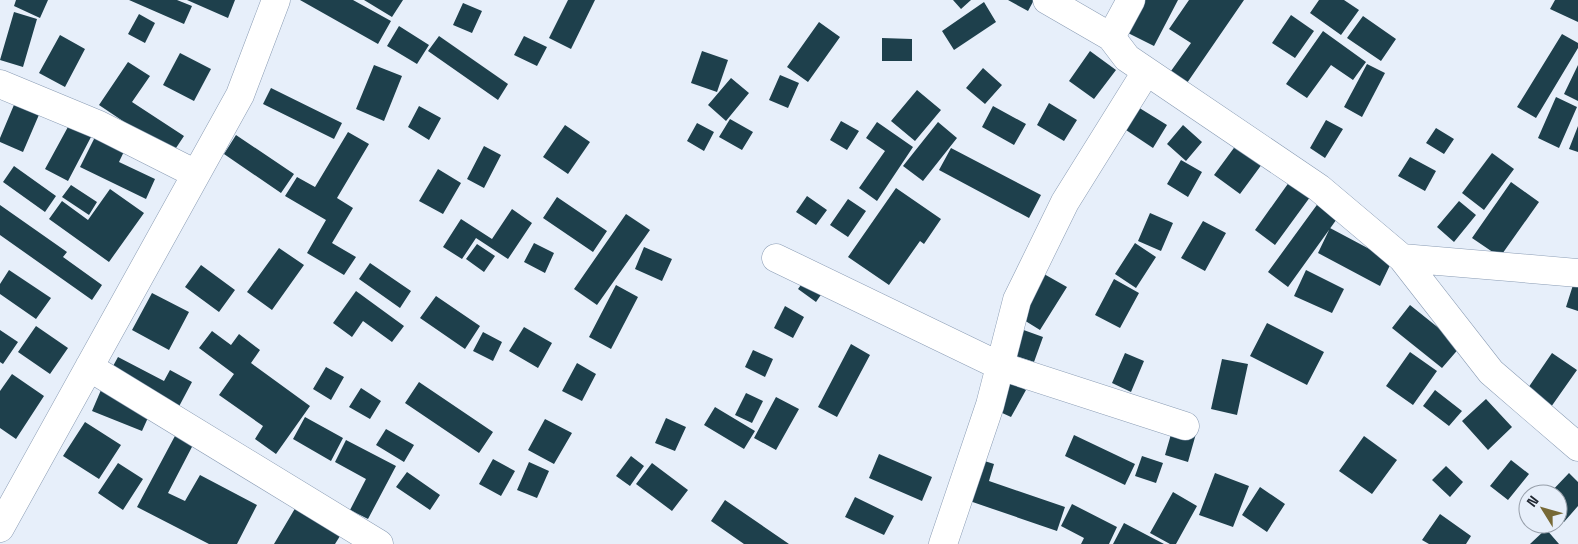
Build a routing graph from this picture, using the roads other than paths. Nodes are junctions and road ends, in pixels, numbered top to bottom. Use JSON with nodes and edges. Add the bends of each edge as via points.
{"nodes":[{"id":1,"x":276,"y":0,"type":"edge"},
{"id":2,"x":1047,"y":0,"type":"edge"},
{"id":3,"x":1131,"y":0,"type":"edge"},
{"id":4,"x":1111,"y":37,"type":"junction"},
{"id":5,"x":1146,"y":72,"type":"junction"},
{"id":6,"x":0,"y":84,"type":"edge"},
{"id":7,"x":196,"y":174,"type":"junction"},
{"id":8,"x":776,"y":258,"type":"dead end"},
{"id":9,"x":1402,"y":258,"type":"junction"},
{"id":10,"x":1578,"y":273,"type":"edge"},
{"id":11,"x":1000,"y":366,"type":"junction"},
{"id":12,"x":89,"y":367,"type":"junction"},
{"id":13,"x":1185,"y":426,"type":"dead end"},
{"id":14,"x":1578,"y":447,"type":"edge"},
{"id":15,"x":0,"y":528,"type":"edge"},
{"id":16,"x":378,"y":544,"type":"edge"},
{"id":17,"x":944,"y":544,"type":"edge"}],
"edges":[{"from":1,"to":7,"type":"street","via":[[240,95]]},
{"from":2,"to":4,"type":"street"},
{"from":3,"to":4,"type":"street"},
{"from":4,"to":5,"type":"street","via":[[1127,58]]},
{"from":5,"to":9,"type":"street","via":[[1319,188]]},
{"from":5,"to":11,"type":"street","via":[[1061,211],[1017,300]]},
{"from":6,"to":7,"type":"street","via":[[99,125]]},
{"from":7,"to":12,"type":"street"},
{"from":8,"to":11,"type":"street"},
{"from":9,"to":10,"type":"street"},
{"from":9,"to":14,"type":"street","via":[[1491,372]]},
{"from":11,"to":13,"type":"street"},
{"from":11,"to":17,"type":"street"},
{"from":12,"to":15,"type":"street"},
{"from":12,"to":16,"type":"street"}]}
